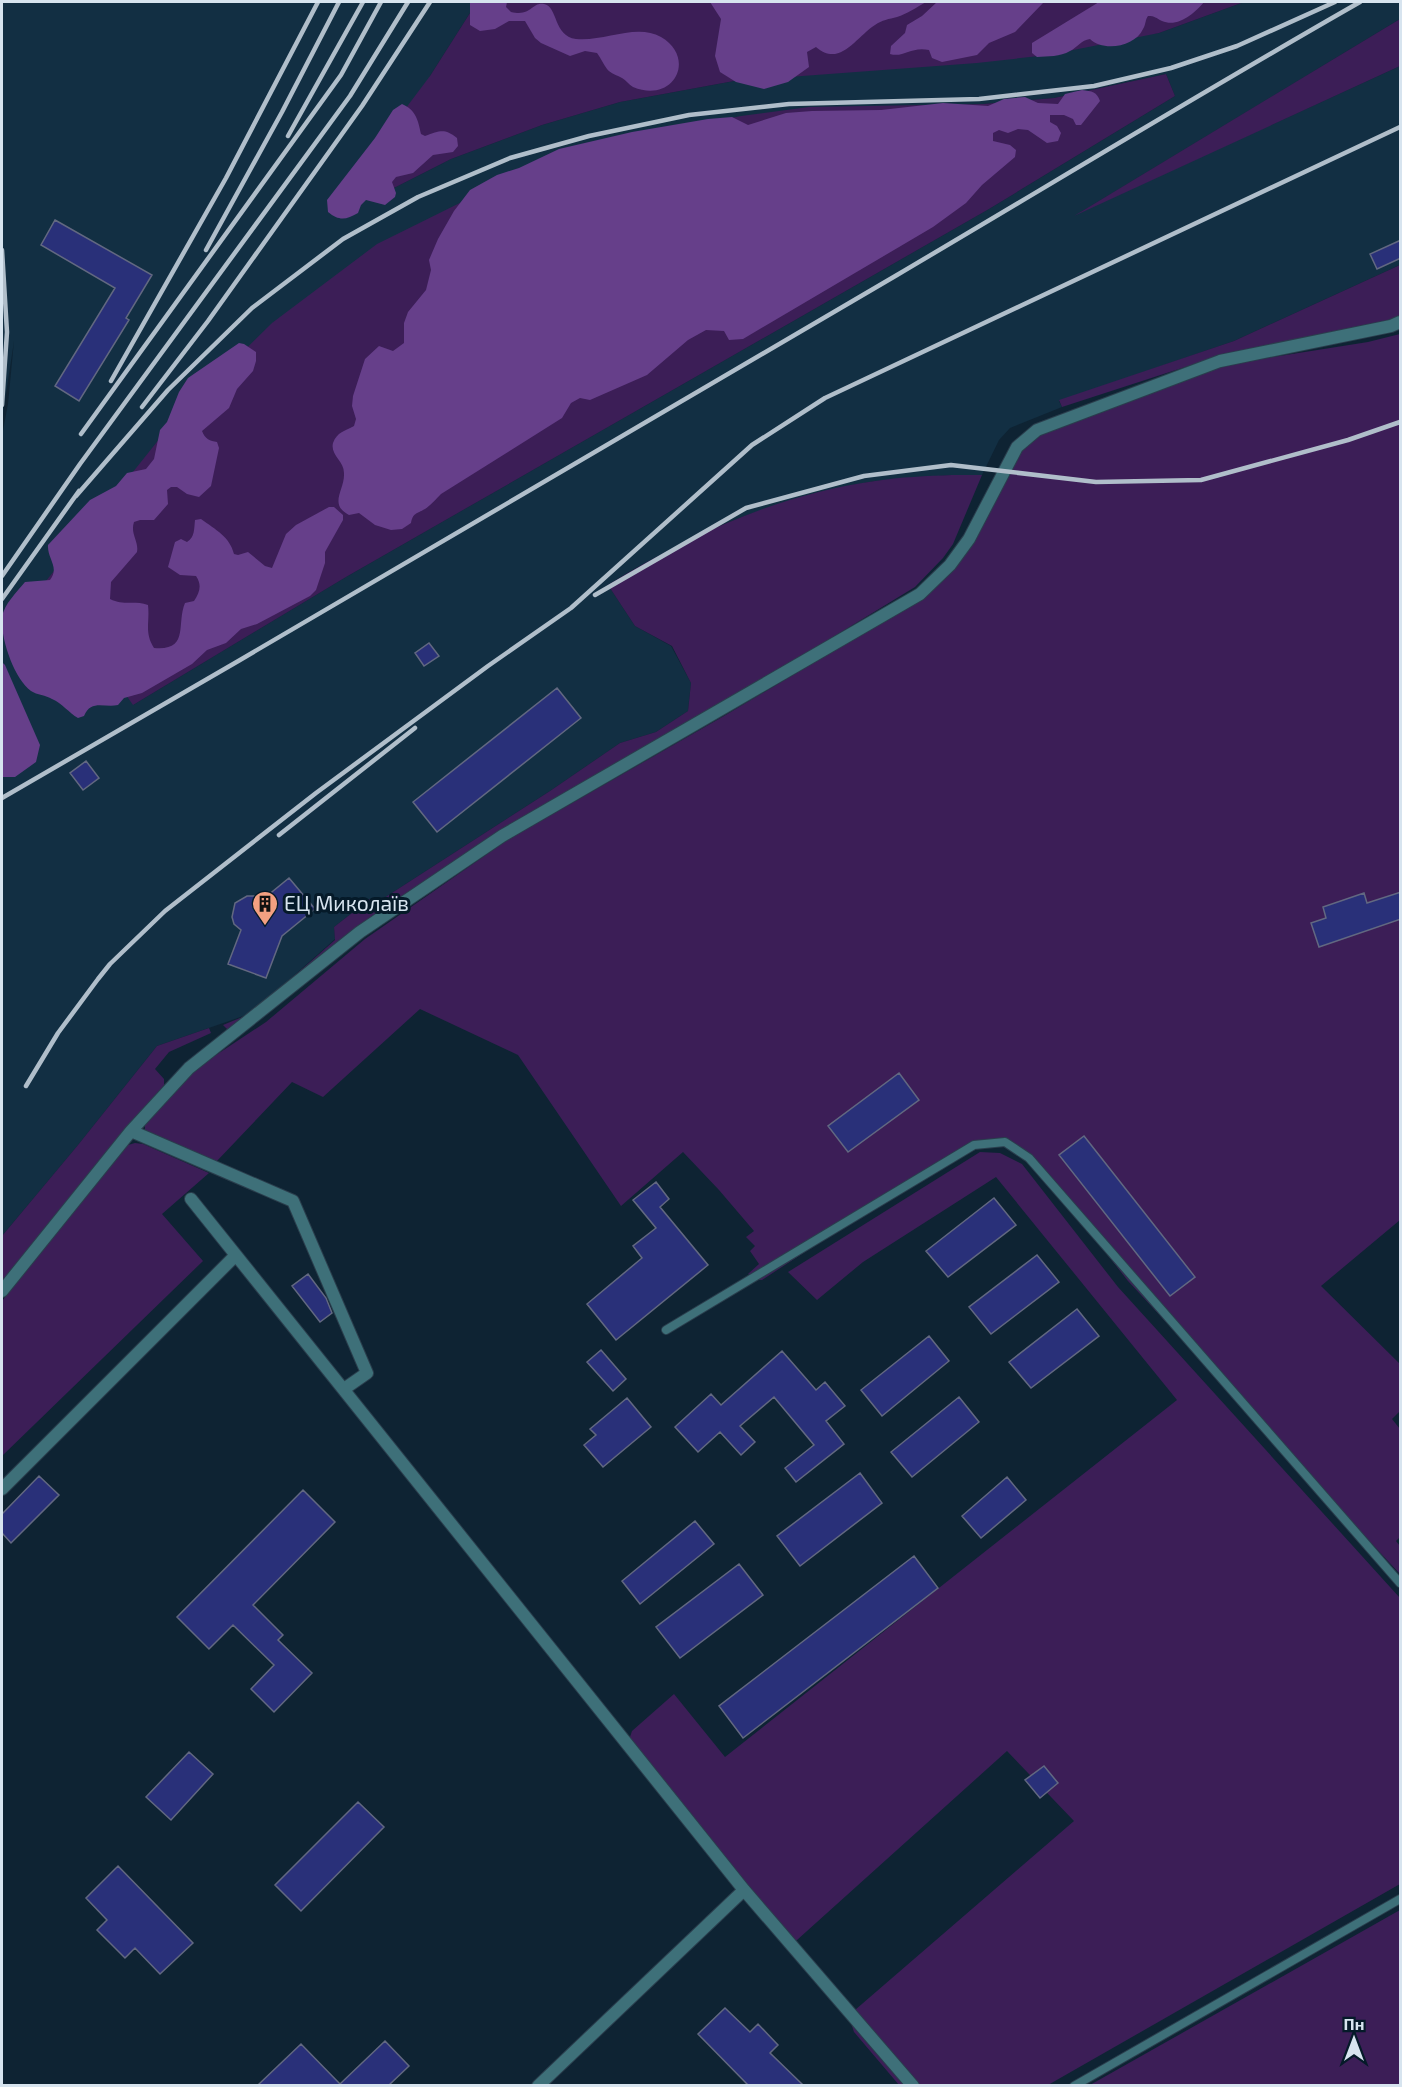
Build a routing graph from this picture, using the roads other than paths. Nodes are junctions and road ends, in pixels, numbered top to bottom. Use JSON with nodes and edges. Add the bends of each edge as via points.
{"nodes":[{"id":1,"x":1401,"y":322,"type":"edge"},
{"id":2,"x":131,"y":1131,"type":"junction"},
{"id":3,"x":191,"y":1199,"type":"dead end"},
{"id":4,"x":235,"y":1256,"type":"junction"},
{"id":5,"x":2,"y":1291,"type":"edge"},
{"id":6,"x":666,"y":1330,"type":"dead end"},
{"id":7,"x":344,"y":1389,"type":"junction"},
{"id":8,"x":2,"y":1489,"type":"edge"},
{"id":9,"x":1401,"y":1583,"type":"edge"},
{"id":10,"x":744,"y":1890,"type":"junction"},
{"id":11,"x":1401,"y":1899,"type":"edge"},
{"id":12,"x":538,"y":2085,"type":"edge"},
{"id":13,"x":913,"y":2085,"type":"edge"},
{"id":14,"x":1074,"y":2085,"type":"edge"}],
"edges":[{"from":1,"to":2,"type":"street","via":[[1220,361],[1037,430],[1017,447],[969,539],[950,565],[920,594],[502,836],[360,932],[189,1068]]},
{"from":2,"to":5,"type":"street"},
{"from":2,"to":7,"type":"street","via":[[293,1201],[367,1373]]},
{"from":3,"to":4,"type":"street"},
{"from":4,"to":7,"type":"street"},
{"from":4,"to":8,"type":"street"},
{"from":6,"to":9,"type":"lane","via":[[974,1145],[1005,1142],[1029,1158]]},
{"from":7,"to":10,"type":"street"},
{"from":10,"to":12,"type":"street"},
{"from":10,"to":13,"type":"street"},
{"from":11,"to":14,"type":"lane"}]}
